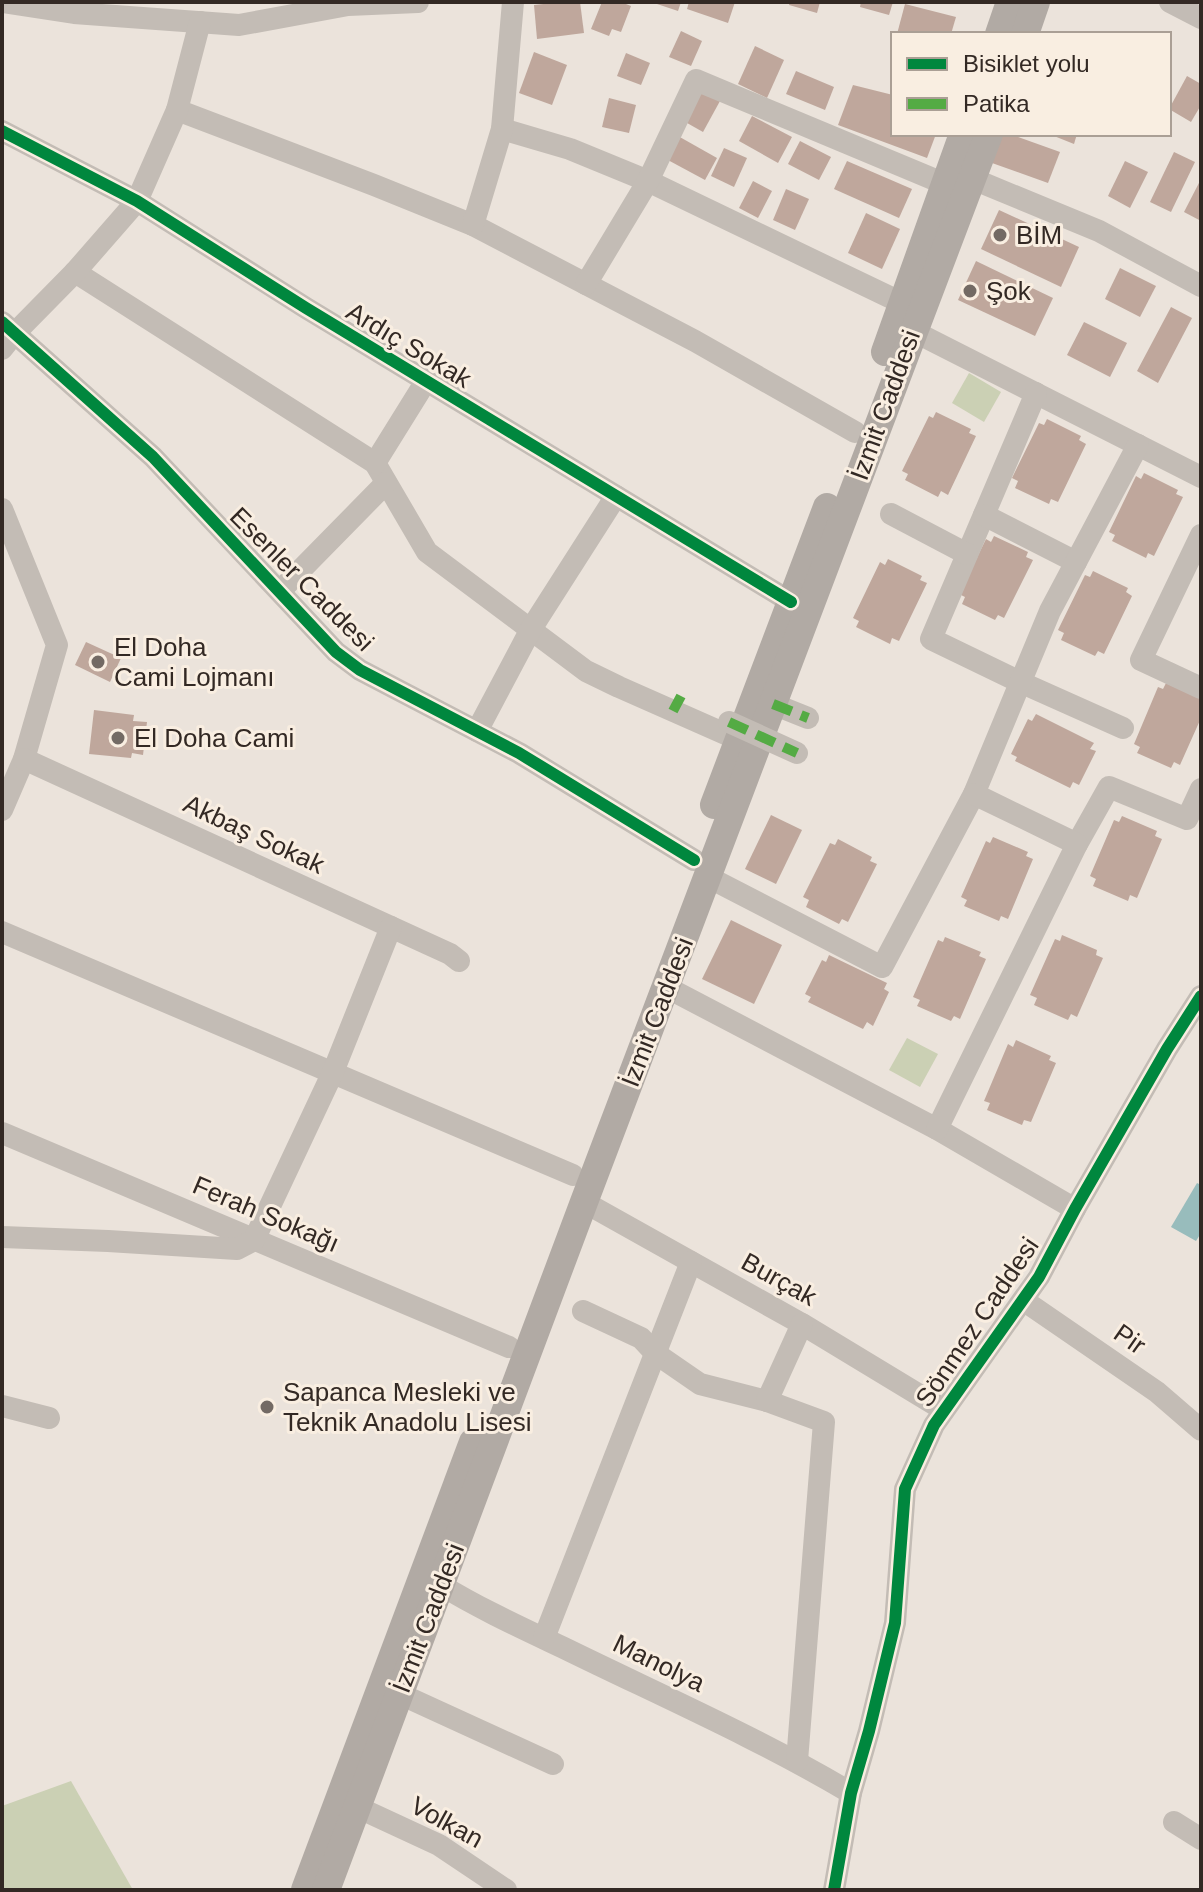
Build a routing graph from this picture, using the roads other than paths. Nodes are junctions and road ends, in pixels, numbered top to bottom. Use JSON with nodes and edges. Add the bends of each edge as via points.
{"nodes":[{"id":1,"x":2,"y":2,"type":"edge"},
{"id":2,"x":418,"y":2,"type":"edge"},
{"id":3,"x":513,"y":2,"type":"edge"},
{"id":4,"x":1170,"y":2,"type":"edge"},
{"id":5,"x":1020,"y":9,"type":"edge"},
{"id":6,"x":166,"y":11,"type":"edge"},
{"id":7,"x":1201,"y":18,"type":"edge"},
{"id":8,"x":200,"y":22,"type":"junction"},
{"id":9,"x":1001,"y":32,"type":"edge"},
{"id":10,"x":177,"y":110,"type":"junction"},
{"id":11,"x":502,"y":129,"type":"junction"},
{"id":12,"x":2,"y":131,"type":"edge"},
{"id":13,"x":963,"y":136,"type":"edge"},
{"id":14,"x":988,"y":136,"type":"edge"},
{"id":15,"x":648,"y":181,"type":"junction"},
{"id":16,"x":959,"y":182,"type":"junction"},
{"id":17,"x":137,"y":201,"type":"junction"},
{"id":18,"x":473,"y":225,"type":"junction"},
{"id":19,"x":75,"y":272,"type":"junction"},
{"id":20,"x":586,"y":284,"type":"junction"},
{"id":21,"x":1201,"y":286,"type":"edge"},
{"id":22,"x":902,"y":303,"type":"junction"},
{"id":23,"x":913,"y":331,"type":"junction"},
{"id":24,"x":6,"y":335,"type":"edge"},
{"id":25,"x":426,"y":381,"type":"junction"},
{"id":26,"x":1036,"y":393,"type":"junction"},
{"id":27,"x":855,"y":432,"type":"junction"},
{"id":28,"x":1138,"y":445,"type":"junction"},
{"id":29,"x":375,"y":463,"type":"junction"},
{"id":30,"x":1201,"y":477,"type":"edge"},
{"id":31,"x":386,"y":483,"type":"junction"},
{"id":32,"x":616,"y":496,"type":"junction"},
{"id":33,"x":2,"y":509,"type":"edge"},
{"id":34,"x":891,"y":514,"type":"dead end"},
{"id":35,"x":984,"y":515,"type":"junction"},
{"id":36,"x":1201,"y":535,"type":"edge"},
{"id":37,"x":967,"y":554,"type":"junction"},
{"id":38,"x":1076,"y":562,"type":"junction"},
{"id":39,"x":280,"y":591,"type":"junction"},
{"id":40,"x":791,"y":602,"type":"junction"},
{"id":41,"x":531,"y":629,"type":"junction"},
{"id":42,"x":1020,"y":682,"type":"junction"},
{"id":43,"x":1201,"y":688,"type":"edge"},
{"id":44,"x":773,"y":704,"type":"junction"},
{"id":45,"x":808,"y":718,"type":"dead end"},
{"id":46,"x":1123,"y":728,"type":"dead end"},
{"id":47,"x":477,"y":731,"type":"junction"},
{"id":48,"x":734,"y":731,"type":"junction"},
{"id":49,"x":797,"y":753,"type":"dead end"},
{"id":50,"x":24,"y":759,"type":"junction"},
{"id":51,"x":1201,"y":789,"type":"edge"},
{"id":52,"x":974,"y":794,"type":"junction"},
{"id":53,"x":2,"y":810,"type":"edge"},
{"id":54,"x":1077,"y":844,"type":"junction"},
{"id":55,"x":701,"y":868,"type":"junction"},
{"id":56,"x":391,"y":927,"type":"junction"},
{"id":57,"x":2,"y":932,"type":"edge"},
{"id":58,"x":459,"y":961,"type":"dead end"},
{"id":59,"x":666,"y":987,"type":"junction"},
{"id":60,"x":1201,"y":996,"type":"edge"},
{"id":61,"x":333,"y":1072,"type":"junction"},
{"id":62,"x":937,"y":1129,"type":"junction"},
{"id":63,"x":2,"y":1133,"type":"edge"},
{"id":64,"x":573,"y":1175,"type":"junction"},
{"id":65,"x":584,"y":1202,"type":"junction"},
{"id":66,"x":1075,"y":1209,"type":"junction"},
{"id":67,"x":2,"y":1237,"type":"edge"},
{"id":68,"x":254,"y":1240,"type":"junction"},
{"id":69,"x":691,"y":1262,"type":"junction"},
{"id":70,"x":1023,"y":1300,"type":"junction"},
{"id":71,"x":583,"y":1311,"type":"dead end"},
{"id":72,"x":802,"y":1324,"type":"junction"},
{"id":73,"x":509,"y":1347,"type":"junction"},
{"id":74,"x":655,"y":1353,"type":"junction"},
{"id":75,"x":767,"y":1401,"type":"junction"},
{"id":76,"x":2,"y":1406,"type":"edge"},
{"id":77,"x":944,"y":1410,"type":"junction"},
{"id":78,"x":49,"y":1418,"type":"dead end"},
{"id":79,"x":1201,"y":1430,"type":"edge"},
{"id":80,"x":441,"y":1585,"type":"junction"},
{"id":81,"x":544,"y":1638,"type":"junction"},
{"id":82,"x":400,"y":1694,"type":"junction"},
{"id":83,"x":797,"y":1761,"type":"junction"},
{"id":84,"x":553,"y":1764,"type":"dead end"},
{"id":85,"x":851,"y":1793,"type":"junction"},
{"id":86,"x":357,"y":1807,"type":"junction"},
{"id":87,"x":1174,"y":1822,"type":"dead end"},
{"id":88,"x":1201,"y":1839,"type":"edge"},
{"id":89,"x":305,"y":1890,"type":"edge"},
{"id":90,"x":326,"y":1890,"type":"edge"},
{"id":91,"x":506,"y":1890,"type":"edge"},
{"id":92,"x":834,"y":1890,"type":"edge"}],
"edges":[{"from":1,"to":6,"type":"street","via":[[74,13]]},
{"from":2,"to":8,"type":"street","via":[[348,5],[239,25]]},
{"from":3,"to":11,"type":"street"},
{"from":4,"to":7,"type":"street"},
{"from":5,"to":9,"type":"main road"},
{"from":6,"to":8,"type":"street"},
{"from":8,"to":10,"type":"street"},
{"from":10,"to":17,"type":"street"},
{"from":10,"to":18,"type":"street"},
{"from":11,"to":15,"type":"street"},
{"from":11,"to":18,"type":"street"},
{"from":12,"to":17,"type":"street","name":"Ardıç Sokak"},
{"from":13,"to":16,"type":"main road","name":"İzmit Caddesi"},
{"from":14,"to":16,"type":"main road","name":"İzmit Caddesi"},
{"from":15,"to":16,"type":"street","via":[[696,80]]},
{"from":15,"to":20,"type":"street"},
{"from":15,"to":22,"type":"street"},
{"from":16,"to":21,"type":"street","via":[[1099,231]]},
{"from":16,"to":22,"type":"main road","name":"İzmit Caddesi"},
{"from":16,"to":23,"type":"main road","name":"İzmit Caddesi"},
{"from":17,"to":19,"type":"street"},
{"from":17,"to":25,"type":"street","name":"Ardıç Sokak"},
{"from":18,"to":20,"type":"street"},
{"from":19,"to":24,"type":"street"},
{"from":19,"to":29,"type":"street"},
{"from":20,"to":27,"type":"street"},
{"from":22,"to":27,"type":"main road","name":"İzmit Caddesi"},
{"from":23,"to":26,"type":"street"},
{"from":23,"to":44,"type":"main road","name":"İzmit Caddesi"},
{"from":24,"to":39,"type":"street","name":"Esenler Caddesi","via":[[153,457]]},
{"from":25,"to":29,"type":"street"},
{"from":25,"to":32,"type":"street","name":"Ardıç Sokak"},
{"from":26,"to":28,"type":"street"},
{"from":26,"to":35,"type":"street"},
{"from":27,"to":40,"type":"main road","name":"İzmit Caddesi"},
{"from":28,"to":30,"type":"street"},
{"from":28,"to":38,"type":"street"},
{"from":29,"to":31,"type":"street"},
{"from":31,"to":39,"type":"street"},
{"from":31,"to":41,"type":"street","via":[[427,552]]},
{"from":32,"to":40,"type":"street","name":"Ardıç Sokak"},
{"from":32,"to":41,"type":"street"},
{"from":33,"to":50,"type":"street","via":[[57,645]]},
{"from":34,"to":37,"type":"street"},
{"from":35,"to":37,"type":"street"},
{"from":35,"to":38,"type":"street"},
{"from":36,"to":43,"type":"street","via":[[1141,660]]},
{"from":37,"to":42,"type":"street","via":[[931,639]]},
{"from":38,"to":42,"type":"street"},
{"from":39,"to":47,"type":"street","name":"Esenler Caddesi","via":[[336,652],[360,670]]},
{"from":40,"to":48,"type":"main road","name":"İzmit Caddesi"},
{"from":41,"to":47,"type":"street"},
{"from":41,"to":48,"type":"street","via":[[586,671]]},
{"from":42,"to":46,"type":"street"},
{"from":42,"to":52,"type":"street"},
{"from":44,"to":45,"type":"street"},
{"from":44,"to":55,"type":"main road","name":"İzmit Caddesi"},
{"from":47,"to":55,"type":"street","name":"Esenler Caddesi"},
{"from":48,"to":49,"type":"street","bridge":true},
{"from":48,"to":55,"type":"main road","name":"İzmit Caddesi"},
{"from":50,"to":53,"type":"street"},
{"from":50,"to":56,"type":"street","name":"Akbaş Sokak"},
{"from":51,"to":54,"type":"street","via":[[1187,819],[1109,787]]},
{"from":52,"to":54,"type":"street"},
{"from":52,"to":55,"type":"street","name":"Esenler Caddesi","via":[[882,967]]},
{"from":54,"to":62,"type":"street"},
{"from":55,"to":59,"type":"main road","name":"İzmit Caddesi"},
{"from":55,"to":64,"type":"main road","name":"İzmit Caddesi"},
{"from":56,"to":58,"type":"street","name":"Akbaş Sokak"},
{"from":56,"to":61,"type":"street"},
{"from":57,"to":61,"type":"street"},
{"from":59,"to":62,"type":"street"},
{"from":59,"to":65,"type":"main road","name":"İzmit Caddesi"},
{"from":60,"to":66,"type":"street","name":"Sönmez Caddesi"},
{"from":61,"to":64,"type":"street"},
{"from":61,"to":68,"type":"street"},
{"from":62,"to":66,"type":"street"},
{"from":63,"to":68,"type":"street","name":"Ferah Sokağı"},
{"from":64,"to":73,"type":"main road","name":"İzmit Caddesi"},
{"from":65,"to":69,"type":"street","name":"Burçak"},
{"from":65,"to":80,"type":"main road","name":"İzmit Caddesi"},
{"from":66,"to":70,"type":"street","name":"Sönmez Caddesi"},
{"from":67,"to":68,"type":"street","via":[[237,1249]]},
{"from":68,"to":73,"type":"street","name":"Ferah Sokağı"},
{"from":69,"to":72,"type":"street","name":"Burçak"},
{"from":69,"to":74,"type":"street"},
{"from":70,"to":77,"type":"street","name":"Sönmez Caddesi"},
{"from":70,"to":79,"type":"street","name":"Pir","via":[[1157,1392]]},
{"from":71,"to":74,"type":"street","via":[[641,1338]]},
{"from":72,"to":75,"type":"street"},
{"from":72,"to":77,"type":"street","name":"Burçak"},
{"from":73,"to":89,"type":"main road","name":"İzmit Caddesi"},
{"from":74,"to":75,"type":"street","via":[[700,1384]]},
{"from":74,"to":81,"type":"street"},
{"from":75,"to":83,"type":"street","via":[[824,1422]]},
{"from":76,"to":78,"type":"street"},
{"from":77,"to":85,"type":"street","name":"Sönmez Caddesi","via":[[905,1489],[895,1623]]},
{"from":80,"to":81,"type":"street","name":"Manolya"},
{"from":80,"to":82,"type":"main road","name":"İzmit Caddesi"},
{"from":81,"to":83,"type":"street","name":"Manolya"},
{"from":82,"to":84,"type":"street"},
{"from":82,"to":86,"type":"main road","name":"İzmit Caddesi"},
{"from":83,"to":85,"type":"street","name":"Manolya"},
{"from":85,"to":92,"type":"street","name":"Sönmez Caddesi"},
{"from":86,"to":90,"type":"main road","name":"İzmit Caddesi"},
{"from":86,"to":91,"type":"street","name":"Volkan","via":[[439,1845]]},
{"from":87,"to":88,"type":"street"}]}
